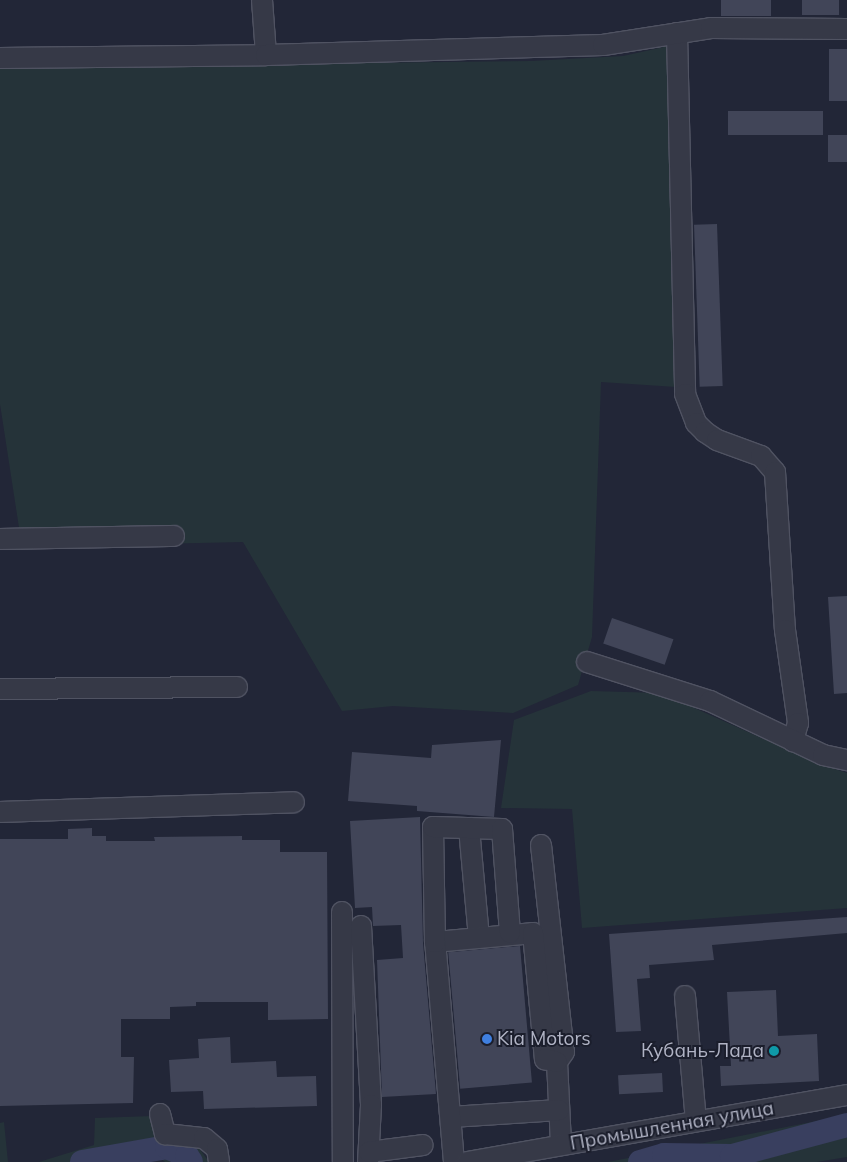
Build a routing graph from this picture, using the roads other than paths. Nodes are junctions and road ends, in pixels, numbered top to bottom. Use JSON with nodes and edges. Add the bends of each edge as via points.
{"nodes":[{"id":1,"x":262,"y":0,"type":"edge"},
{"id":2,"x":847,"y":29,"type":"edge"},
{"id":3,"x":677,"y":33,"type":"junction"},
{"id":4,"x":266,"y":55,"type":"junction"},
{"id":5,"x":0,"y":58,"type":"edge"},
{"id":6,"x":174,"y":536,"type":"dead end"},
{"id":7,"x":0,"y":539,"type":"edge"},
{"id":8,"x":587,"y":662,"type":"dead end"},
{"id":9,"x":237,"y":687,"type":"dead end"},
{"id":10,"x":0,"y":689,"type":"edge"},
{"id":11,"x":793,"y":741,"type":"junction"},
{"id":12,"x":847,"y":760,"type":"edge"},
{"id":13,"x":294,"y":802,"type":"dead end"},
{"id":14,"x":0,"y":812,"type":"edge"},
{"id":15,"x":469,"y":828,"type":"junction"},
{"id":16,"x":542,"y":845,"type":"dead end"},
{"id":17,"x":342,"y":912,"type":"dead end"},
{"id":18,"x":360,"y":926,"type":"dead end"},
{"id":19,"x":542,"y":932,"type":"junction"},
{"id":20,"x":510,"y":933,"type":"dead end"},
{"id":21,"x":479,"y":938,"type":"junction"},
{"id":22,"x":436,"y":942,"type":"junction"},
{"id":23,"x":685,"y":996,"type":"dead end"},
{"id":24,"x":847,"y":1096,"type":"edge"},
{"id":25,"x":559,"y":1110,"type":"junction"},
{"id":26,"x":160,"y":1114,"type":"dead end"},
{"id":27,"x":451,"y":1117,"type":"junction"},
{"id":28,"x":696,"y":1121,"type":"junction"},
{"id":29,"x":561,"y":1144,"type":"junction"},
{"id":30,"x":423,"y":1145,"type":"dead end"},
{"id":31,"x":368,"y":1157,"type":"edge"},
{"id":32,"x":219,"y":1162,"type":"edge"},
{"id":33,"x":342,"y":1162,"type":"edge"},
{"id":34,"x":454,"y":1162,"type":"edge"},
{"id":35,"x":467,"y":1162,"type":"edge"}],
"edges":[{"from":1,"to":4,"type":"street"},
{"from":2,"to":3,"type":"street","via":[[711,28]]},
{"from":3,"to":4,"type":"street","via":[[603,45]]},
{"from":3,"to":11,"type":"street","via":[[686,394],[696,422],[705,432],[717,440],[761,456],[775,472],[785,630],[798,723]]},
{"from":4,"to":5,"type":"street"},
{"from":6,"to":7,"type":"street"},
{"from":8,"to":11,"type":"street","via":[[710,701]]},
{"from":9,"to":10,"type":"street"},
{"from":11,"to":12,"type":"street","via":[[823,755]]},
{"from":13,"to":14,"type":"street"},
{"from":15,"to":20,"type":"street","via":[[502,829]]},
{"from":15,"to":21,"type":"street"},
{"from":15,"to":22,"type":"street","via":[[434,827]]},
{"from":16,"to":19,"type":"street"},
{"from":17,"to":33,"type":"street"},
{"from":18,"to":31,"type":"street","via":[[371,1105]]},
{"from":19,"to":21,"type":"street"},
{"from":19,"to":25,"type":"street","via":[[545,1059],[557,1062]]},
{"from":21,"to":22,"type":"street"},
{"from":22,"to":27,"type":"street"},
{"from":23,"to":28,"type":"street"},
{"from":24,"to":28,"type":"street","name":"Промышленная улица"},
{"from":25,"to":27,"type":"street"},
{"from":25,"to":29,"type":"street"},
{"from":26,"to":32,"type":"street","via":[[165,1134],[204,1138],[217,1150]]},
{"from":27,"to":34,"type":"street"},
{"from":28,"to":29,"type":"street","name":"Промышленная улица"},
{"from":29,"to":35,"type":"street","name":"Промышленная улица"},
{"from":30,"to":31,"type":"street"}]}
